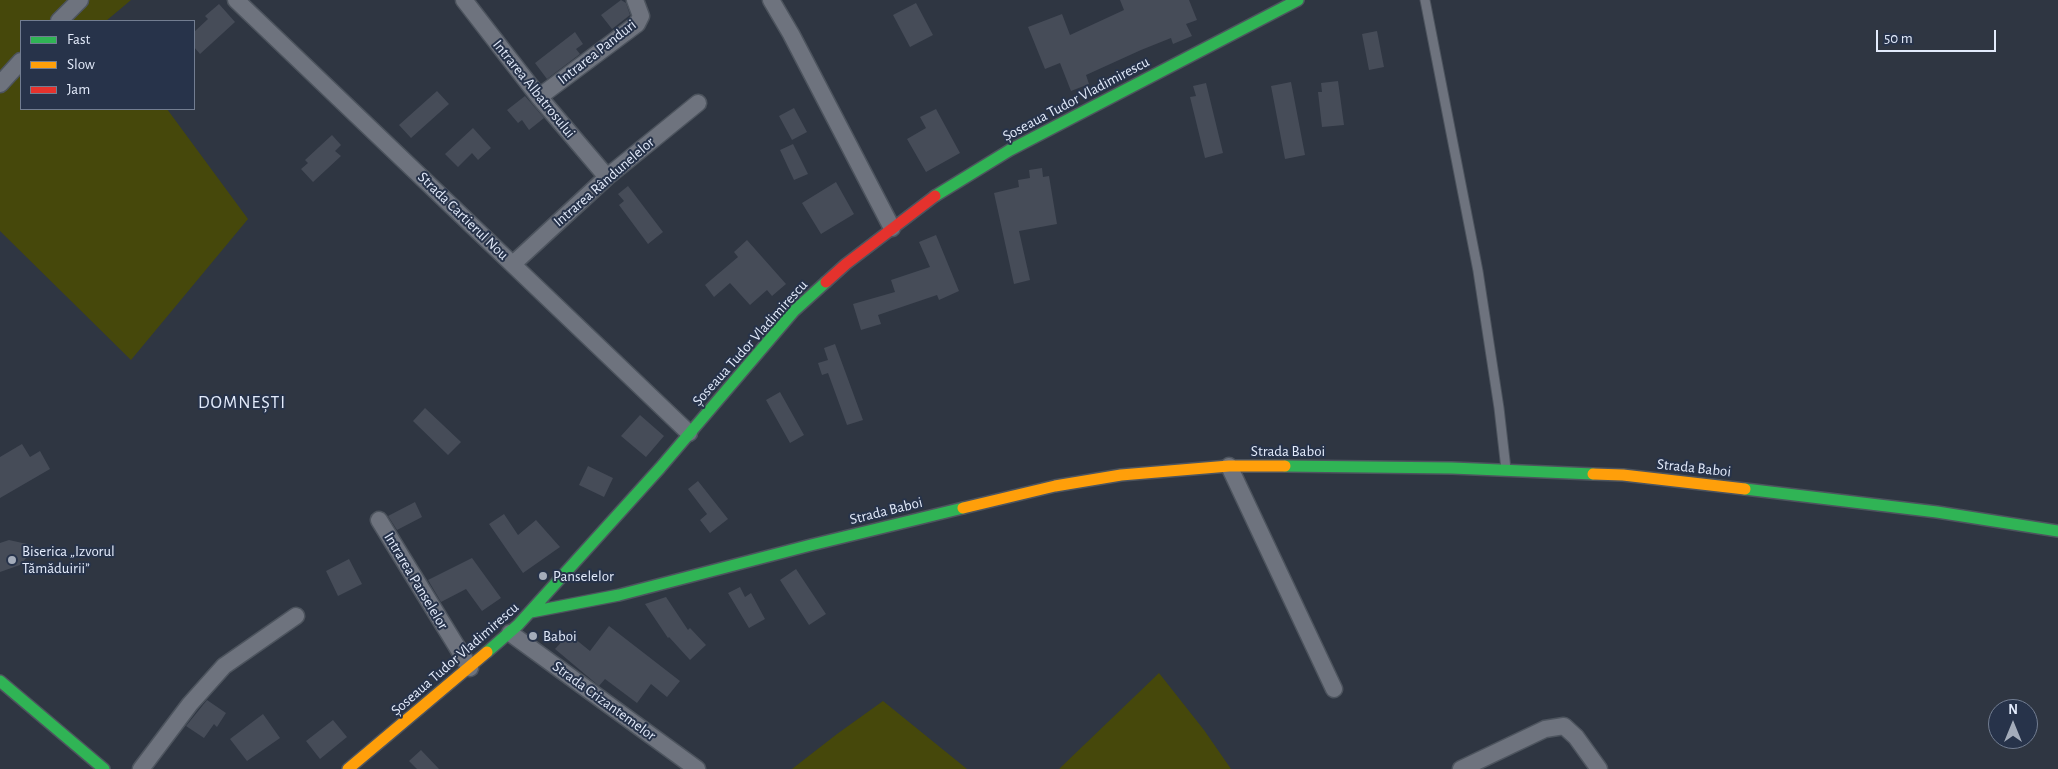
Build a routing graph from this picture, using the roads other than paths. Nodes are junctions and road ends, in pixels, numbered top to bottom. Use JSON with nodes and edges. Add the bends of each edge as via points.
{"nodes":[{"id":1,"x":80,"y":0,"type":"edge"},
{"id":2,"x":236,"y":0,"type":"edge"},
{"id":3,"x":464,"y":0,"type":"edge"},
{"id":4,"x":634,"y":0,"type":"edge"},
{"id":5,"x":771,"y":0,"type":"edge"},
{"id":6,"x":1298,"y":0,"type":"edge"},
{"id":7,"x":1424,"y":0,"type":"edge"},
{"id":8,"x":61,"y":20,"type":"edge"},
{"id":9,"x":20,"y":63,"type":"edge"},
{"id":10,"x":0,"y":84,"type":"edge"},
{"id":11,"x":539,"y":98,"type":"junction"},
{"id":12,"x":698,"y":103,"type":"dead end"},
{"id":13,"x":607,"y":177,"type":"junction"},
{"id":14,"x":892,"y":228,"type":"junction"},
{"id":15,"x":513,"y":264,"type":"junction"},
{"id":16,"x":689,"y":433,"type":"junction"},
{"id":17,"x":1228,"y":466,"type":"junction"},
{"id":18,"x":1506,"y":469,"type":"junction"},
{"id":19,"x":379,"y":520,"type":"dead end"},
{"id":20,"x":2058,"y":531,"type":"edge"},
{"id":21,"x":531,"y":612,"type":"junction"},
{"id":22,"x":296,"y":616,"type":"dead end"},
{"id":23,"x":510,"y":634,"type":"junction"},
{"id":24,"x":470,"y":668,"type":"junction"},
{"id":25,"x":0,"y":681,"type":"edge"},
{"id":26,"x":1334,"y":689,"type":"dead end"},
{"id":27,"x":104,"y":769,"type":"edge"},
{"id":28,"x":141,"y":769,"type":"edge"},
{"id":29,"x":348,"y":769,"type":"edge"},
{"id":30,"x":697,"y":769,"type":"edge"},
{"id":31,"x":1461,"y":769,"type":"edge"},
{"id":32,"x":1599,"y":769,"type":"edge"}],
"edges":[{"from":1,"to":8,"type":"street"},
{"from":2,"to":15,"type":"street","name":"Strada Cartierul Nou"},
{"from":3,"to":11,"type":"street","name":"Intrarea Albatrosului"},
{"from":4,"to":11,"type":"street","name":"Intrarea Panduri","via":[[640,16],[637,24]]},
{"from":5,"to":14,"type":"street","via":[[792,34]]},
{"from":6,"to":14,"type":"street","name":"Șoseaua Tudor Vladimirescu","via":[[1010,150],[943,190]]},
{"from":7,"to":18,"type":"lane","via":[[1478,271]]},
{"from":9,"to":10,"type":"street"},
{"from":11,"to":13,"type":"street","name":"Intrarea Albatrosului"},
{"from":12,"to":13,"type":"street","name":"Intrarea Rândunelelor"},
{"from":13,"to":15,"type":"street","name":"Intrarea Rândunelelor"},
{"from":14,"to":16,"type":"street","name":"Șoseaua Tudor Vladimirescu","via":[[846,264],[794,312]]},
{"from":15,"to":16,"type":"street","name":"Strada Cartierul Nou"},
{"from":16,"to":21,"type":"street","name":"Șoseaua Tudor Vladimirescu"},
{"from":17,"to":18,"type":"street","name":"Strada Baboi"},
{"from":17,"to":21,"type":"street","name":"Strada Baboi","via":[[1121,475],[1055,486],[619,595]]},
{"from":17,"to":26,"type":"street"},
{"from":18,"to":20,"type":"street","name":"Strada Baboi","via":[[1623,475],[1784,492]]},
{"from":19,"to":24,"type":"street","name":"Intrarea Panselelor"},
{"from":21,"to":23,"type":"street","name":"Șoseaua Tudor Vladimirescu"},
{"from":22,"to":28,"type":"street","via":[[224,666],[190,704]]},
{"from":23,"to":24,"type":"street","name":"Șoseaua Tudor Vladimirescu"},
{"from":23,"to":30,"type":"street","name":"Strada Crizantemelor"},
{"from":24,"to":29,"type":"street","name":"Șoseaua Tudor Vladimirescu"},
{"from":25,"to":27,"type":"street"},
{"from":31,"to":32,"type":"street","via":[[1544,729],[1564,726]]}]}
